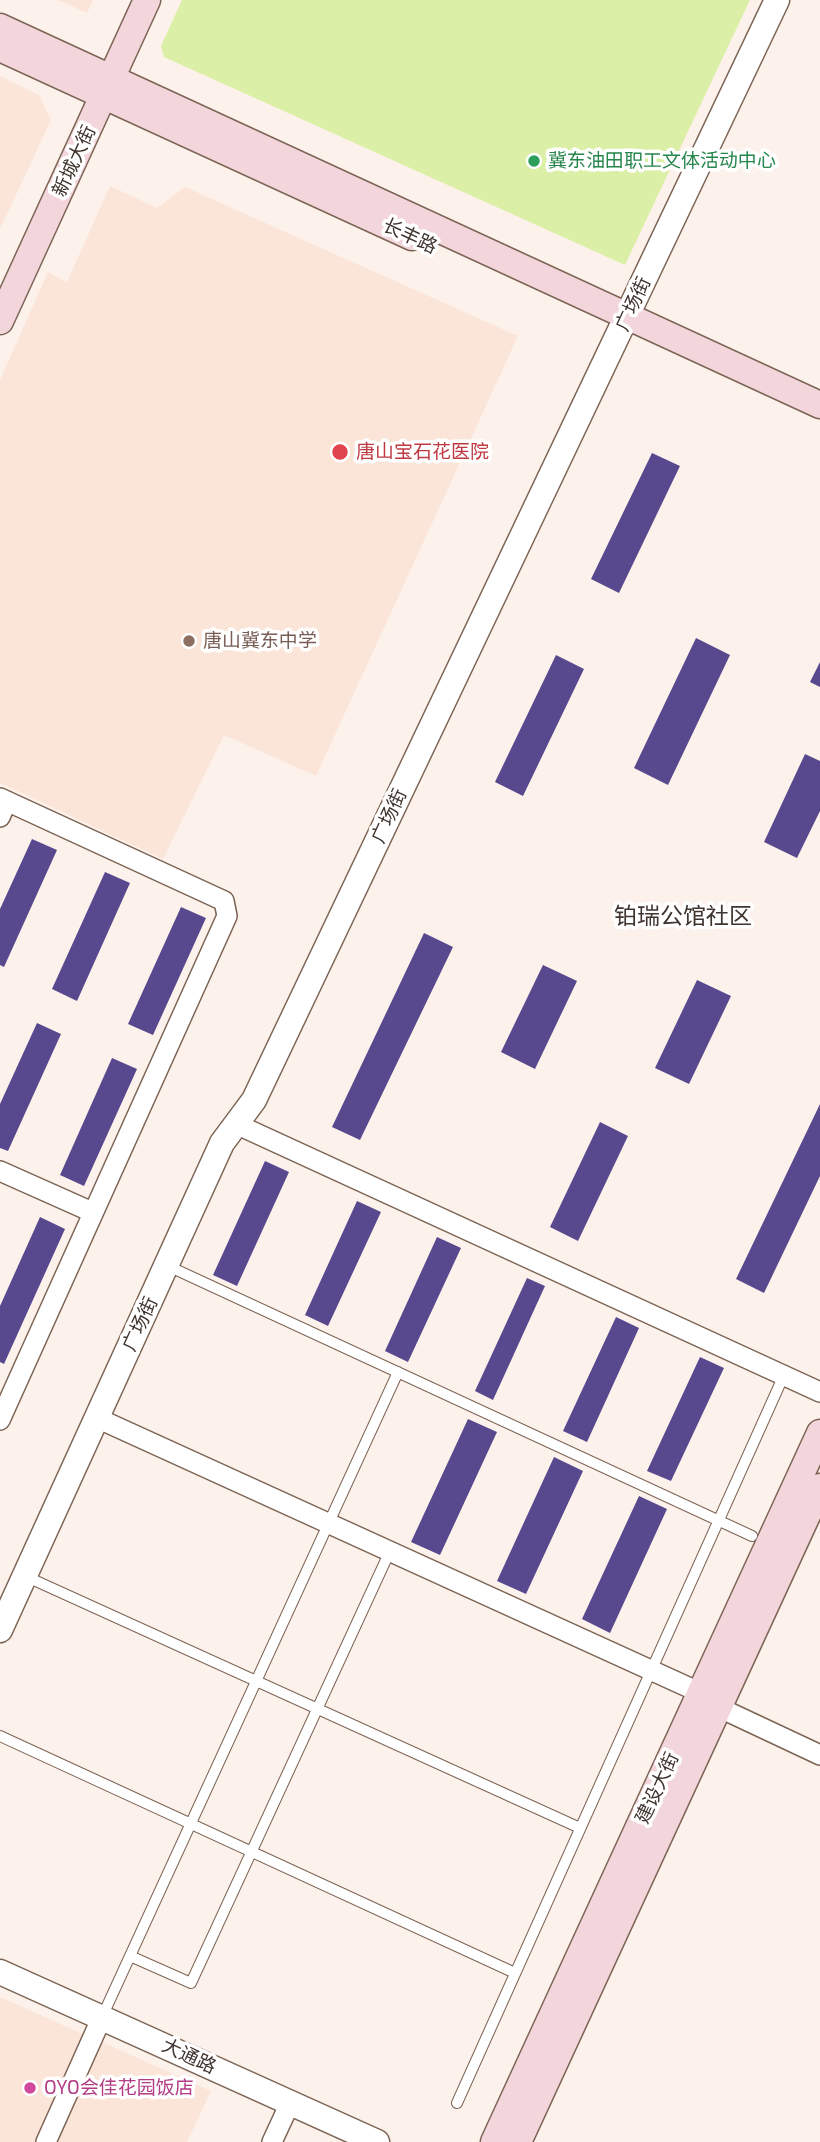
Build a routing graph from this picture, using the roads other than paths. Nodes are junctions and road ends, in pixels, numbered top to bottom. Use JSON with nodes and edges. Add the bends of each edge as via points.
{"nodes":[{"id":1,"x":147,"y":0,"type":"edge"},
{"id":2,"x":777,"y":0,"type":"edge"},
{"id":3,"x":0,"y":27,"type":"edge"},
{"id":4,"x":0,"y":48,"type":"edge"},
{"id":5,"x":108,"y":88,"type":"junction"},
{"id":6,"x":0,"y":321,"type":"edge"},
{"id":7,"x":624,"y":324,"type":"junction"},
{"id":8,"x":820,"y":405,"type":"edge"},
{"id":9,"x":820,"y":424,"type":"edge"},
{"id":10,"x":2,"y":805,"type":"edge"},
{"id":11,"x":236,"y":1124,"type":"junction"},
{"id":12,"x":0,"y":1171,"type":"edge"},
{"id":13,"x":93,"y":1212,"type":"junction"},
{"id":14,"x":166,"y":1265,"type":"junction"},
{"id":15,"x":398,"y":1372,"type":"junction"},
{"id":16,"x":784,"y":1375,"type":"junction"},
{"id":17,"x":820,"y":1392,"type":"edge"},
{"id":18,"x":5,"y":1396,"type":"edge"},
{"id":19,"x":97,"y":1418,"type":"junction"},
{"id":20,"x":0,"y":1420,"type":"edge"},
{"id":21,"x":820,"y":1433,"type":"edge"},
{"id":22,"x":820,"y":1487,"type":"edge"},
{"id":23,"x":718,"y":1520,"type":"junction"},
{"id":24,"x":328,"y":1523,"type":"junction"},
{"id":25,"x":752,"y":1536,"type":"dead end"},
{"id":26,"x":390,"y":1551,"type":"junction"},
{"id":27,"x":25,"y":1575,"type":"junction"},
{"id":28,"x":0,"y":1630,"type":"edge"},
{"id":29,"x":651,"y":1670,"type":"junction"},
{"id":30,"x":256,"y":1681,"type":"junction"},
{"id":31,"x":710,"y":1700,"type":"junction"},
{"id":32,"x":317,"y":1709,"type":"junction"},
{"id":33,"x":0,"y":1736,"type":"edge"},
{"id":34,"x":820,"y":1755,"type":"edge"},
{"id":35,"x":191,"y":1824,"type":"junction"},
{"id":36,"x":580,"y":1828,"type":"junction"},
{"id":37,"x":251,"y":1851,"type":"junction"},
{"id":38,"x":130,"y":1956,"type":"junction"},
{"id":39,"x":0,"y":1972,"type":"edge"},
{"id":40,"x":515,"y":1973,"type":"junction"},
{"id":41,"x":102,"y":2017,"type":"junction"},
{"id":42,"x":290,"y":2103,"type":"junction"},
{"id":43,"x":457,"y":2103,"type":"dead end"},
{"id":44,"x":46,"y":2142,"type":"edge"},
{"id":45,"x":272,"y":2142,"type":"edge"},
{"id":46,"x":377,"y":2142,"type":"edge"},
{"id":47,"x":494,"y":2142,"type":"edge"},
{"id":48,"x":518,"y":2142,"type":"edge"}],
"edges":[{"from":1,"to":5,"type":"main road","name":"新城大街"},
{"from":2,"to":7,"type":"street","name":"广场街"},
{"from":3,"to":5,"type":"main road"},
{"from":4,"to":5,"type":"main road"},
{"from":5,"to":6,"type":"main road","name":"新城大街"},
{"from":5,"to":7,"type":"main road"},
{"from":7,"to":8,"type":"main road"},
{"from":7,"to":9,"type":"main road"},
{"from":7,"to":11,"type":"street","name":"广场街","via":[[254,1100]]},
{"from":10,"to":13,"type":"street","via":[[224,901],[227,916]]},
{"from":11,"to":14,"type":"street","name":"广场街","via":[[222,1143]]},
{"from":11,"to":16,"type":"street"},
{"from":12,"to":13,"type":"street"},
{"from":13,"to":18,"type":"street"},
{"from":14,"to":15,"type":"lane"},
{"from":14,"to":19,"type":"street","name":"广场街"},
{"from":15,"to":23,"type":"lane"},
{"from":15,"to":24,"type":"lane"},
{"from":16,"to":17,"type":"street"},
{"from":16,"to":23,"type":"lane"},
{"from":18,"to":20,"type":"street"},
{"from":19,"to":24,"type":"street"},
{"from":19,"to":27,"type":"street","name":"广场街"},
{"from":21,"to":31,"type":"main road","name":"建设大街"},
{"from":22,"to":31,"type":"main road","name":"建设大街"},
{"from":23,"to":25,"type":"lane"},
{"from":23,"to":29,"type":"lane"},
{"from":24,"to":26,"type":"street"},
{"from":24,"to":30,"type":"lane"},
{"from":26,"to":29,"type":"street"},
{"from":26,"to":32,"type":"lane"},
{"from":27,"to":28,"type":"street","name":"广场街"},
{"from":27,"to":30,"type":"lane"},
{"from":29,"to":31,"type":"street"},
{"from":29,"to":36,"type":"lane"},
{"from":30,"to":32,"type":"lane"},
{"from":30,"to":35,"type":"lane"},
{"from":31,"to":34,"type":"street"},
{"from":31,"to":47,"type":"main road","name":"建设大街"},
{"from":31,"to":48,"type":"main road","name":"建设大街"},
{"from":32,"to":36,"type":"lane"},
{"from":32,"to":37,"type":"lane"},
{"from":33,"to":35,"type":"lane"},
{"from":35,"to":37,"type":"lane"},
{"from":35,"to":38,"type":"lane"},
{"from":36,"to":40,"type":"lane"},
{"from":37,"to":38,"type":"lane","via":[[191,1983]]},
{"from":37,"to":40,"type":"lane"},
{"from":38,"to":41,"type":"lane"},
{"from":39,"to":41,"type":"street","name":"大通路"},
{"from":40,"to":43,"type":"lane"},
{"from":41,"to":42,"type":"street","name":"大通路"},
{"from":41,"to":44,"type":"street"},
{"from":42,"to":45,"type":"street"},
{"from":42,"to":46,"type":"street","name":"大通路"}]}
